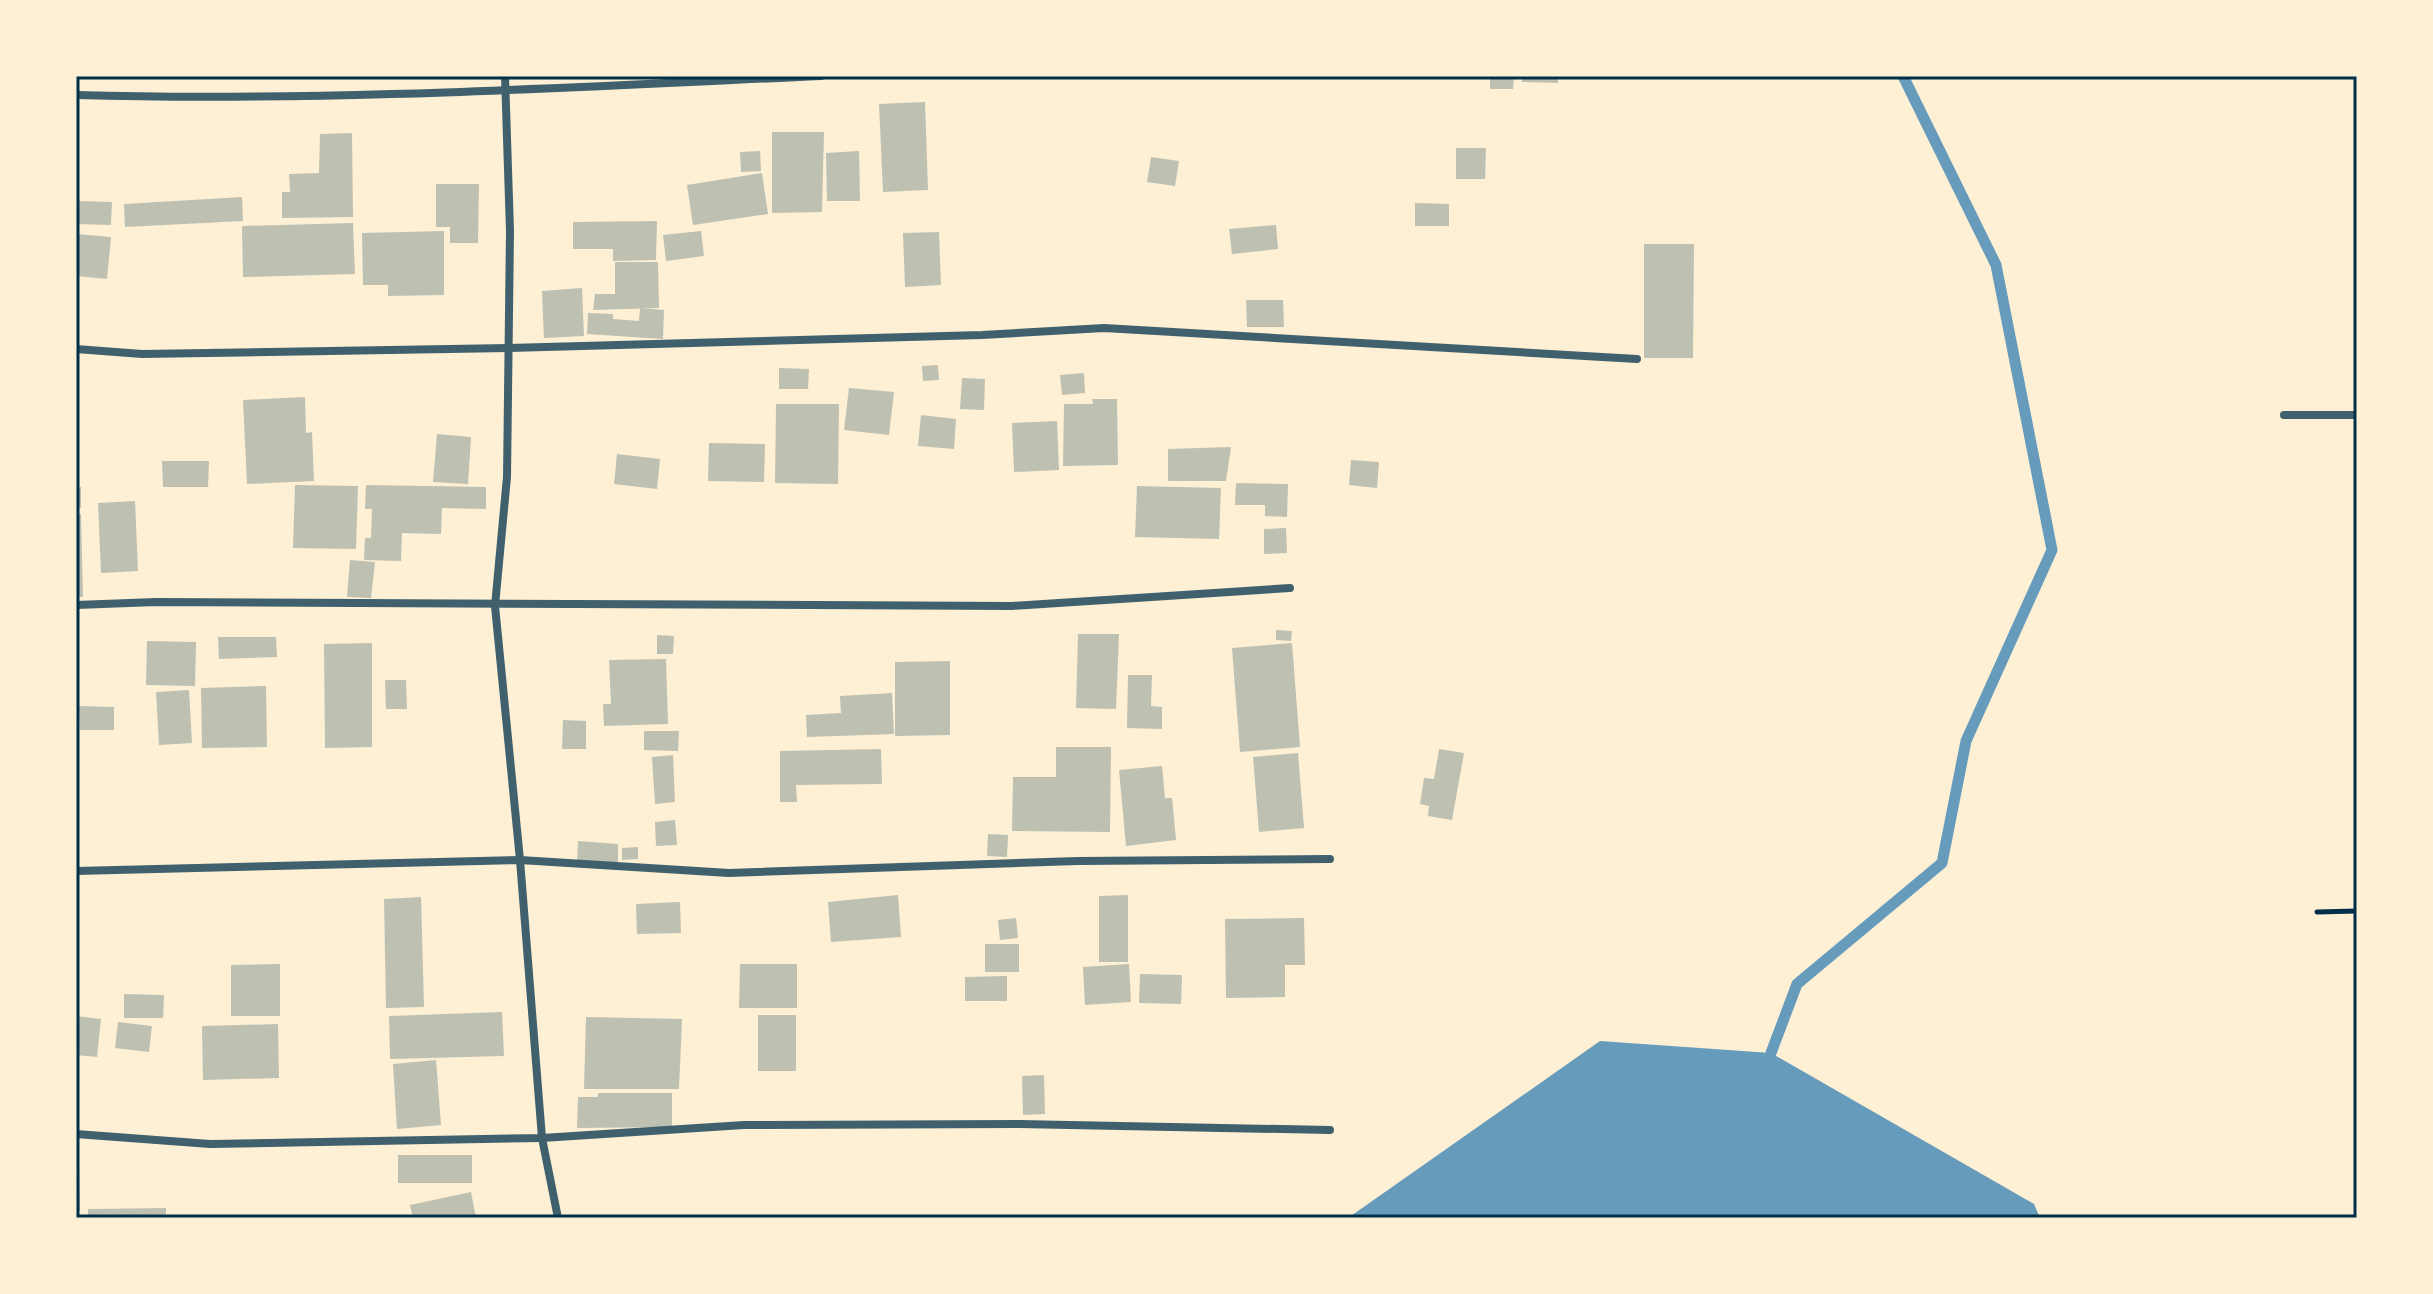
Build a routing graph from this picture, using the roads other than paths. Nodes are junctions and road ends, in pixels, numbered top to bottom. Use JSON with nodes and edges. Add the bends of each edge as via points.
{"nodes":[{"id":1,"x":505,"y":76,"type":"edge"},
{"id":2,"x":821,"y":76,"type":"edge"},
{"id":3,"x":508,"y":90,"type":"junction"},
{"id":4,"x":76,"y":95,"type":"edge"},
{"id":5,"x":509,"y":348,"type":"junction"},
{"id":6,"x":76,"y":349,"type":"edge"},
{"id":7,"x":1637,"y":359,"type":"dead end"},
{"id":8,"x":2284,"y":415,"type":"dead end"},
{"id":9,"x":2357,"y":415,"type":"edge"},
{"id":10,"x":1290,"y":588,"type":"dead end"},
{"id":11,"x":76,"y":605,"type":"edge"},
{"id":12,"x":495,"y":606,"type":"junction"},
{"id":13,"x":1330,"y":859,"type":"dead end"},
{"id":14,"x":520,"y":860,"type":"junction"},
{"id":15,"x":76,"y":871,"type":"edge"},
{"id":16,"x":1330,"y":1130,"type":"dead end"},
{"id":17,"x":76,"y":1134,"type":"edge"},
{"id":18,"x":542,"y":1138,"type":"junction"},
{"id":19,"x":558,"y":1218,"type":"edge"}],
"edges":[{"from":1,"to":3,"type":"street"},
{"from":2,"to":3,"type":"street"},
{"from":3,"to":4,"type":"street"},
{"from":3,"to":5,"type":"street"},
{"from":5,"to":6,"type":"street","via":[[142,354]]},
{"from":5,"to":7,"type":"street","via":[[1104,328]]},
{"from":5,"to":12,"type":"street","via":[[507,477]]},
{"from":8,"to":9,"type":"street"},
{"from":10,"to":12,"type":"street","via":[[1012,606]]},
{"from":11,"to":12,"type":"street"},
{"from":12,"to":14,"type":"street"},
{"from":13,"to":14,"type":"street","via":[[729,873]]},
{"from":14,"to":15,"type":"street"},
{"from":14,"to":18,"type":"street"},
{"from":16,"to":18,"type":"street","via":[[744,1125]]},
{"from":17,"to":18,"type":"street","via":[[210,1144]]},
{"from":18,"to":19,"type":"street"}]}
